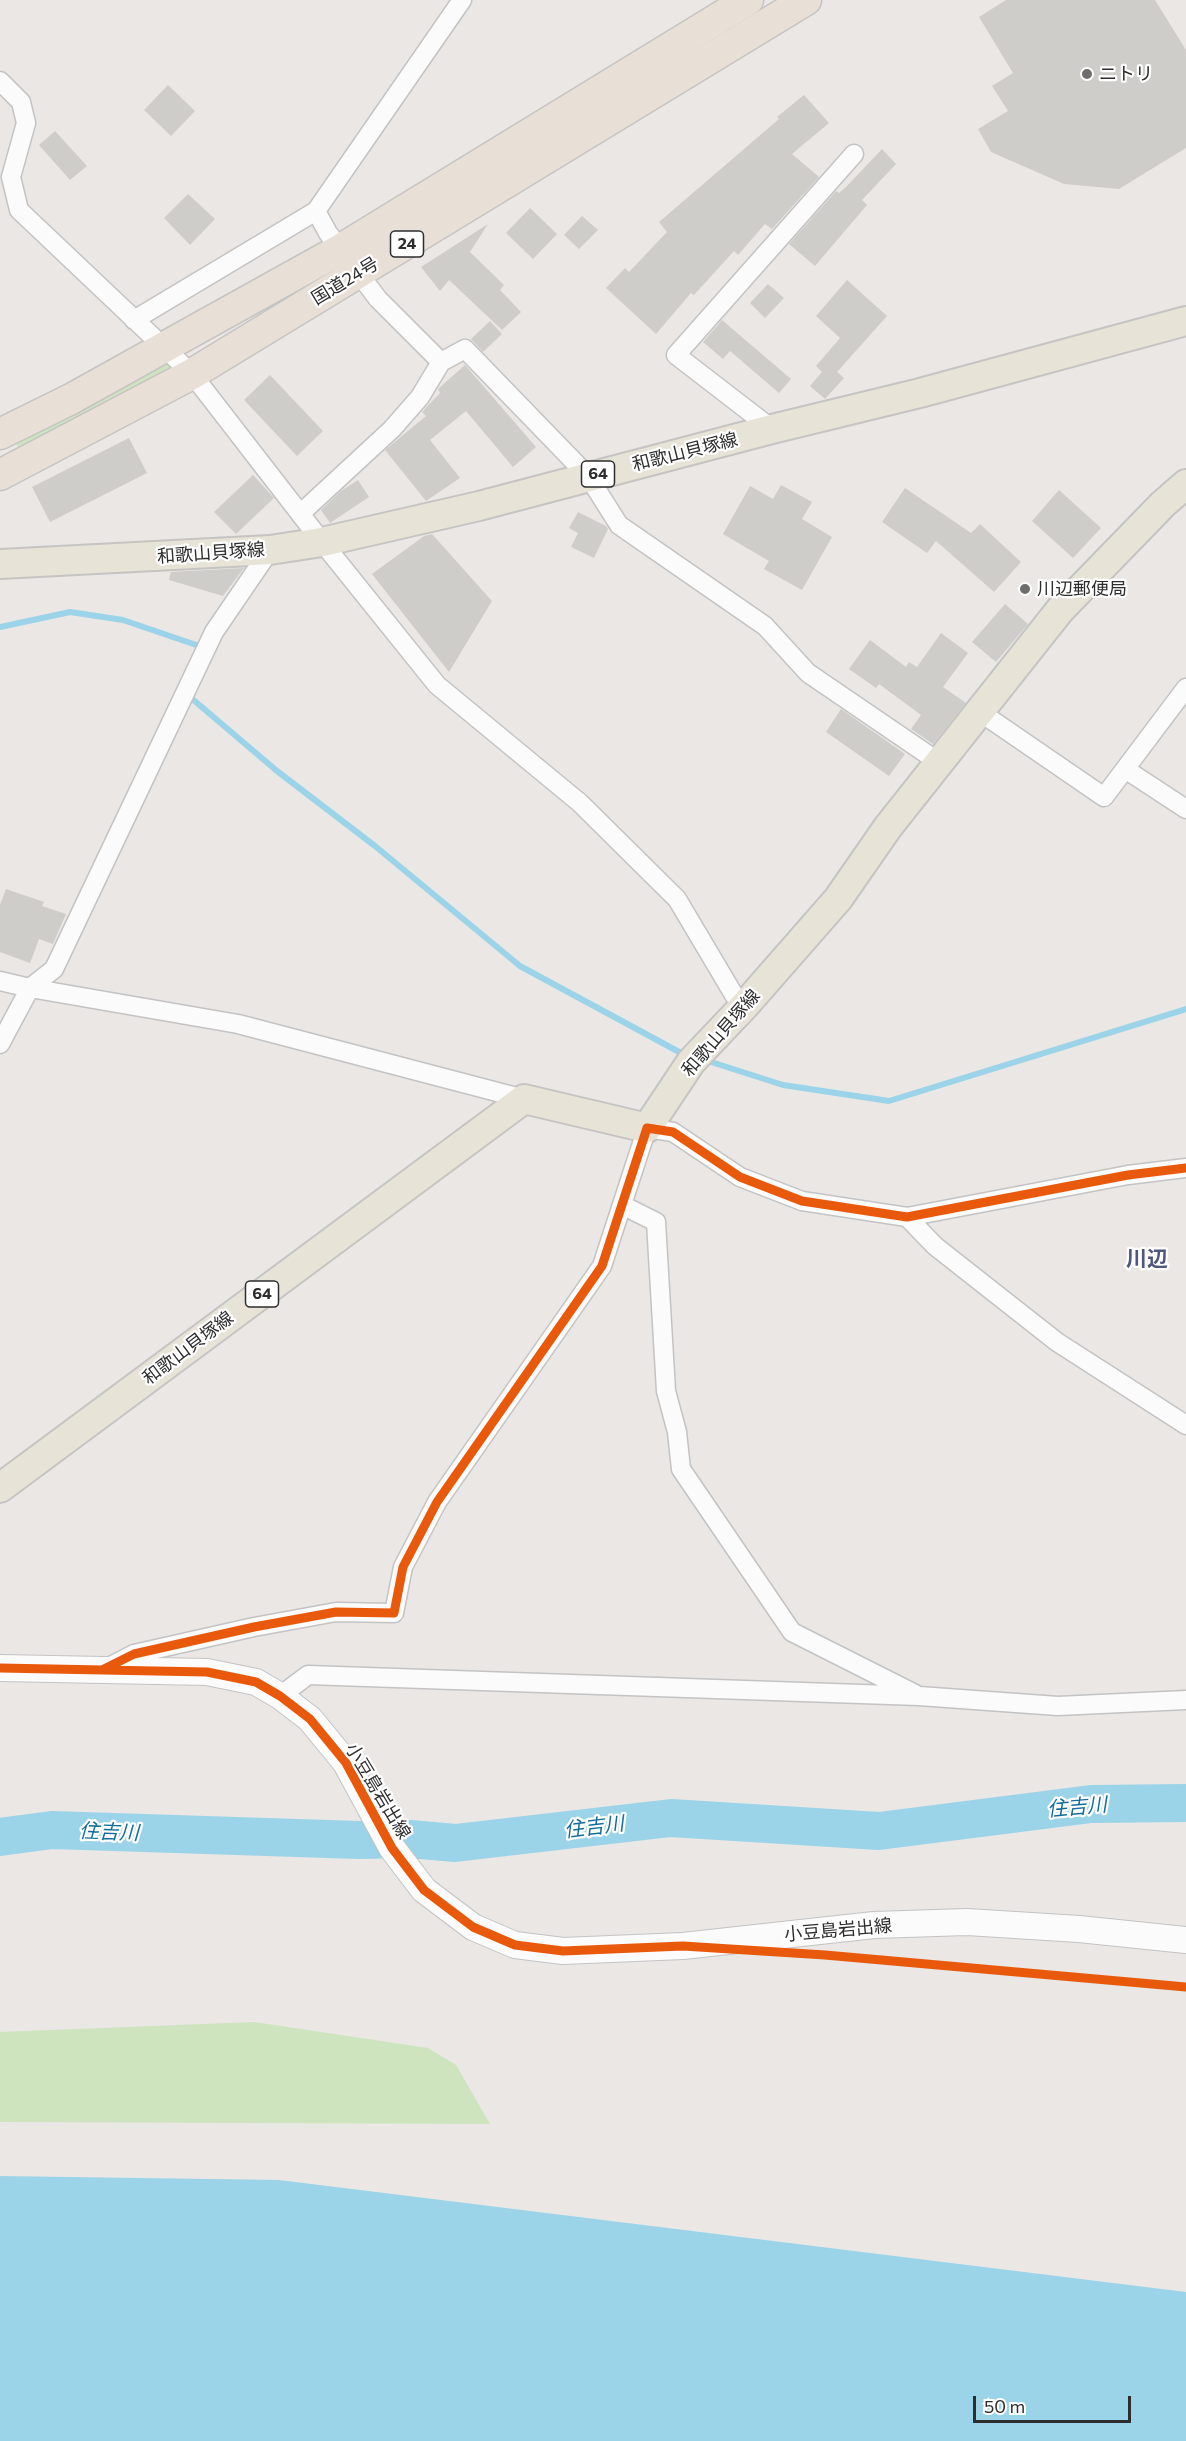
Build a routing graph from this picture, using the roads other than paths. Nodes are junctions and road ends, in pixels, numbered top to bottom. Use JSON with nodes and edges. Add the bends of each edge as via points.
{"nodes":[{"id":1,"x":462,"y":0,"type":"edge"},
{"id":2,"x":748,"y":0,"type":"edge"},
{"id":3,"x":806,"y":0,"type":"edge"},
{"id":4,"x":0,"y":81,"type":"edge"},
{"id":5,"x":854,"y":154,"type":"dead end"},
{"id":6,"x":316,"y":211,"type":"junction"},
{"id":7,"x":341,"y":249,"type":"junction"},
{"id":8,"x":359,"y":272,"type":"junction"},
{"id":9,"x":134,"y":320,"type":"junction"},
{"id":10,"x":1186,"y":321,"type":"edge"},
{"id":11,"x":164,"y":348,"type":"junction"},
{"id":12,"x":441,"y":362,"type":"junction"},
{"id":13,"x":192,"y":374,"type":"junction"},
{"id":14,"x":772,"y":429,"type":"junction"},
{"id":15,"x":0,"y":434,"type":"edge"},
{"id":16,"x":0,"y":475,"type":"edge"},
{"id":17,"x":588,"y":476,"type":"junction"},
{"id":18,"x":1186,"y":484,"type":"edge"},
{"id":19,"x":300,"y":514,"type":"junction"},
{"id":20,"x":322,"y":542,"type":"junction"},
{"id":21,"x":270,"y":550,"type":"junction"},
{"id":22,"x":0,"y":564,"type":"edge"},
{"id":23,"x":1186,"y":688,"type":"edge"},
{"id":24,"x":980,"y":712,"type":"junction"},
{"id":25,"x":940,"y":763,"type":"junction"},
{"id":26,"x":1125,"y":769,"type":"junction"},
{"id":27,"x":1186,"y":809,"type":"edge"},
{"id":28,"x":0,"y":981,"type":"edge"},
{"id":29,"x":30,"y":988,"type":"junction"},
{"id":30,"x":746,"y":1004,"type":"junction"},
{"id":31,"x":0,"y":1044,"type":"edge"},
{"id":32,"x":524,"y":1099,"type":"junction"},
{"id":33,"x":648,"y":1128,"type":"junction"},
{"id":34,"x":1186,"y":1168,"type":"edge"},
{"id":35,"x":622,"y":1205,"type":"junction"},
{"id":36,"x":907,"y":1218,"type":"junction"},
{"id":37,"x":1186,"y":1425,"type":"edge"},
{"id":38,"x":0,"y":1488,"type":"edge"},
{"id":39,"x":0,"y":1668,"type":"edge"},
{"id":40,"x":102,"y":1670,"type":"junction"},
{"id":41,"x":280,"y":1696,"type":"junction"},
{"id":42,"x":920,"y":1696,"type":"junction"},
{"id":43,"x":1186,"y":1700,"type":"edge"},
{"id":44,"x":1186,"y":1940,"type":"edge"}],
"edges":[{"from":1,"to":6,"type":"street"},
{"from":2,"to":7,"type":"highway","name":"国道24号","number":"24"},
{"from":3,"to":8,"type":"highway","name":"国道24号","number":"24"},
{"from":4,"to":9,"type":"street","via":[[21,102],[26,123],[11,177],[19,210]]},
{"from":5,"to":14,"type":"street","via":[[676,355]]},
{"from":6,"to":7,"type":"street"},
{"from":6,"to":9,"type":"street"},
{"from":7,"to":8,"type":"street"},
{"from":7,"to":11,"type":"highway","name":"国道24号","number":"24"},
{"from":8,"to":12,"type":"street","via":[[378,299]]},
{"from":8,"to":13,"type":"highway","name":"国道24号","number":"24"},
{"from":9,"to":11,"type":"street"},
{"from":10,"to":14,"type":"main road","name":"和歌山貝塚線","number":"64"},
{"from":11,"to":13,"type":"street"},
{"from":11,"to":15,"type":"highway","name":"国道24号","number":"24"},
{"from":12,"to":17,"type":"street","via":[[465,349]]},
{"from":12,"to":19,"type":"street","via":[[420,397],[392,429]]},
{"from":13,"to":16,"type":"highway","name":"国道24号","number":"24"},
{"from":13,"to":19,"type":"street"},
{"from":14,"to":17,"type":"main road","name":"和歌山貝塚線","number":"64"},
{"from":17,"to":20,"type":"main road","name":"和歌山貝塚線","number":"64"},
{"from":17,"to":25,"type":"street","via":[[619,525],[765,626],[808,673]]},
{"from":18,"to":24,"type":"main road","name":"和歌山貝塚線","via":[[1060,610]]},
{"from":19,"to":20,"type":"street"},
{"from":20,"to":21,"type":"main road","name":"和歌山貝塚線","number":"64"},
{"from":20,"to":30,"type":"street","via":[[437,685],[580,803],[676,899],[734,995]]},
{"from":21,"to":22,"type":"main road","name":"和歌山貝塚線","number":"64"},
{"from":21,"to":29,"type":"street","via":[[213,632],[54,969]]},
{"from":23,"to":26,"type":"street"},
{"from":24,"to":25,"type":"main road","name":"和歌山貝塚線"},
{"from":24,"to":26,"type":"street","via":[[1104,797]]},
{"from":25,"to":30,"type":"main road","name":"和歌山貝塚線","via":[[888,827],[838,899]]},
{"from":26,"to":27,"type":"street"},
{"from":28,"to":29,"type":"street"},
{"from":29,"to":31,"type":"street"},
{"from":29,"to":32,"type":"street","via":[[238,1024]]},
{"from":30,"to":33,"type":"main road","name":"和歌山貝塚線","via":[[691,1062]]},
{"from":32,"to":33,"type":"main road"},
{"from":32,"to":38,"type":"main road","name":"和歌山貝塚線","number":"64"},
{"from":33,"to":35,"type":"street"},
{"from":33,"to":36,"type":"street","via":[[673,1132],[740,1177],[802,1201]]},
{"from":34,"to":36,"type":"street","via":[[1128,1175]]},
{"from":35,"to":40,"type":"street","via":[[602,1266],[437,1502],[403,1567],[394,1613],[336,1612],[254,1627],[134,1654]]},
{"from":35,"to":42,"type":"street","via":[[656,1222],[666,1391],[681,1468],[792,1632]]},
{"from":36,"to":37,"type":"street","via":[[935,1246],[1057,1342]]},
{"from":39,"to":40,"type":"main road","name":"小豆島岩出線"},
{"from":40,"to":41,"type":"main road","name":"小豆島岩出線","via":[[207,1672],[256,1682]]},
{"from":41,"to":42,"type":"street","via":[[308,1675]]},
{"from":41,"to":44,"type":"main road","name":"小豆島岩出線","via":[[310,1719],[346,1763],[392,1848],[424,1890],[473,1927],[515,1945],[563,1951],[683,1946],[874,1925],[967,1922]]},
{"from":42,"to":43,"type":"street","via":[[1058,1706]]}]}
